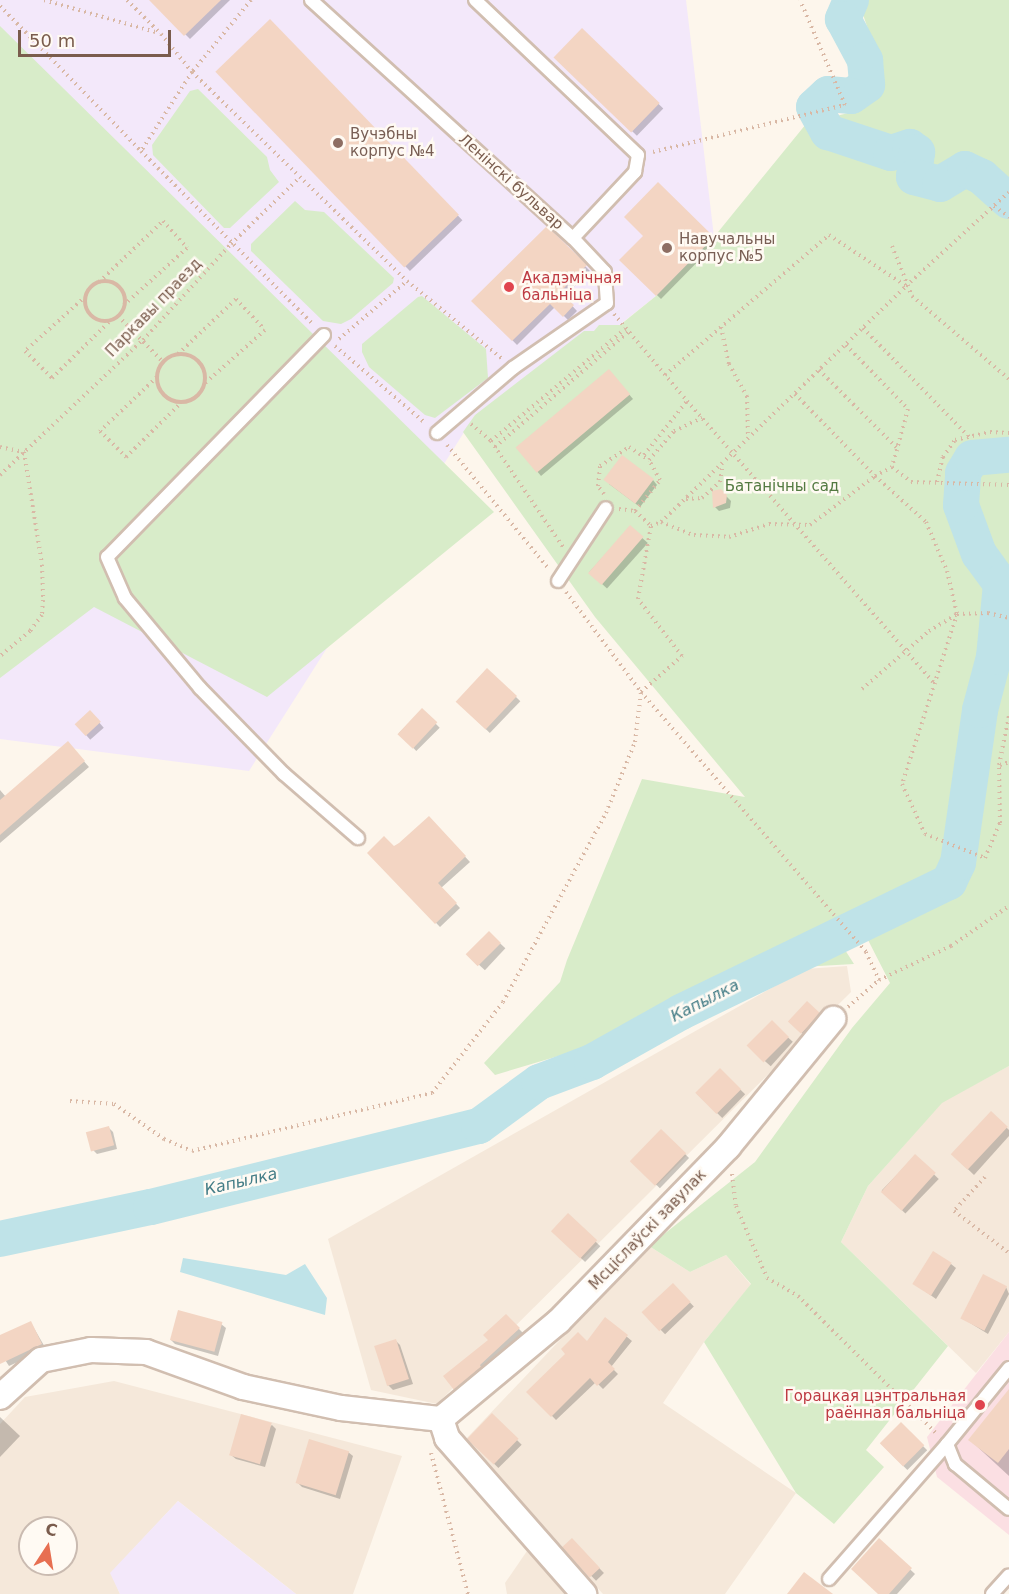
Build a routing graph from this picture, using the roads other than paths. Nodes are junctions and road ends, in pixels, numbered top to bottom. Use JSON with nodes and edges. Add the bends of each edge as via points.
{"nodes":[{"id":1,"x":311,"y":0,"type":"edge"},
{"id":2,"x":475,"y":0,"type":"edge"},
{"id":3,"x":573,"y":238,"type":"junction"},
{"id":4,"x":329,"y":340,"type":"road end"},
{"id":5,"x":437,"y":433,"type":"road end"},
{"id":6,"x":606,"y":508,"type":"road end"},
{"id":7,"x":558,"y":581,"type":"road end"},
{"id":8,"x":358,"y":838,"type":"dead end"},
{"id":9,"x":833,"y":1019,"type":"road end"},
{"id":10,"x":1009,"y":1368,"type":"edge"},
{"id":11,"x":0,"y":1397,"type":"edge"},
{"id":12,"x":441,"y":1419,"type":"junction"},
{"id":13,"x":947,"y":1444,"type":"junction"},
{"id":14,"x":1009,"y":1509,"type":"edge"},
{"id":15,"x":1009,"y":1575,"type":"edge"},
{"id":16,"x":829,"y":1579,"type":"dead end"},
{"id":17,"x":584,"y":1594,"type":"edge"},
{"id":18,"x":992,"y":1594,"type":"edge"}],
"edges":[{"from":1,"to":3,"type":"lane","name":"Ленінскі бульвар"},
{"from":2,"to":3,"type":"lane","name":"Ленінскі бульвар","via":[[638,155],[634,172]]},
{"from":3,"to":5,"type":"lane","via":[[605,272],[607,303],[513,368]]},
{"from":4,"to":8,"type":"lane","via":[[107,557],[125,598],[200,688],[284,774]]},
{"from":6,"to":7,"type":"lane"},
{"from":9,"to":12,"type":"street","name":"Мсціслаўскі завулак","via":[[728,1147],[559,1321]]},
{"from":10,"to":13,"type":"lane"},
{"from":11,"to":12,"type":"street","via":[[40,1360],[91,1350],[146,1352],[243,1387],[341,1408]]},
{"from":12,"to":17,"type":"street","via":[[447,1438]]},
{"from":13,"to":14,"type":"lane","via":[[955,1464]]},
{"from":13,"to":16,"type":"lane"},
{"from":15,"to":18,"type":"lane"}]}
